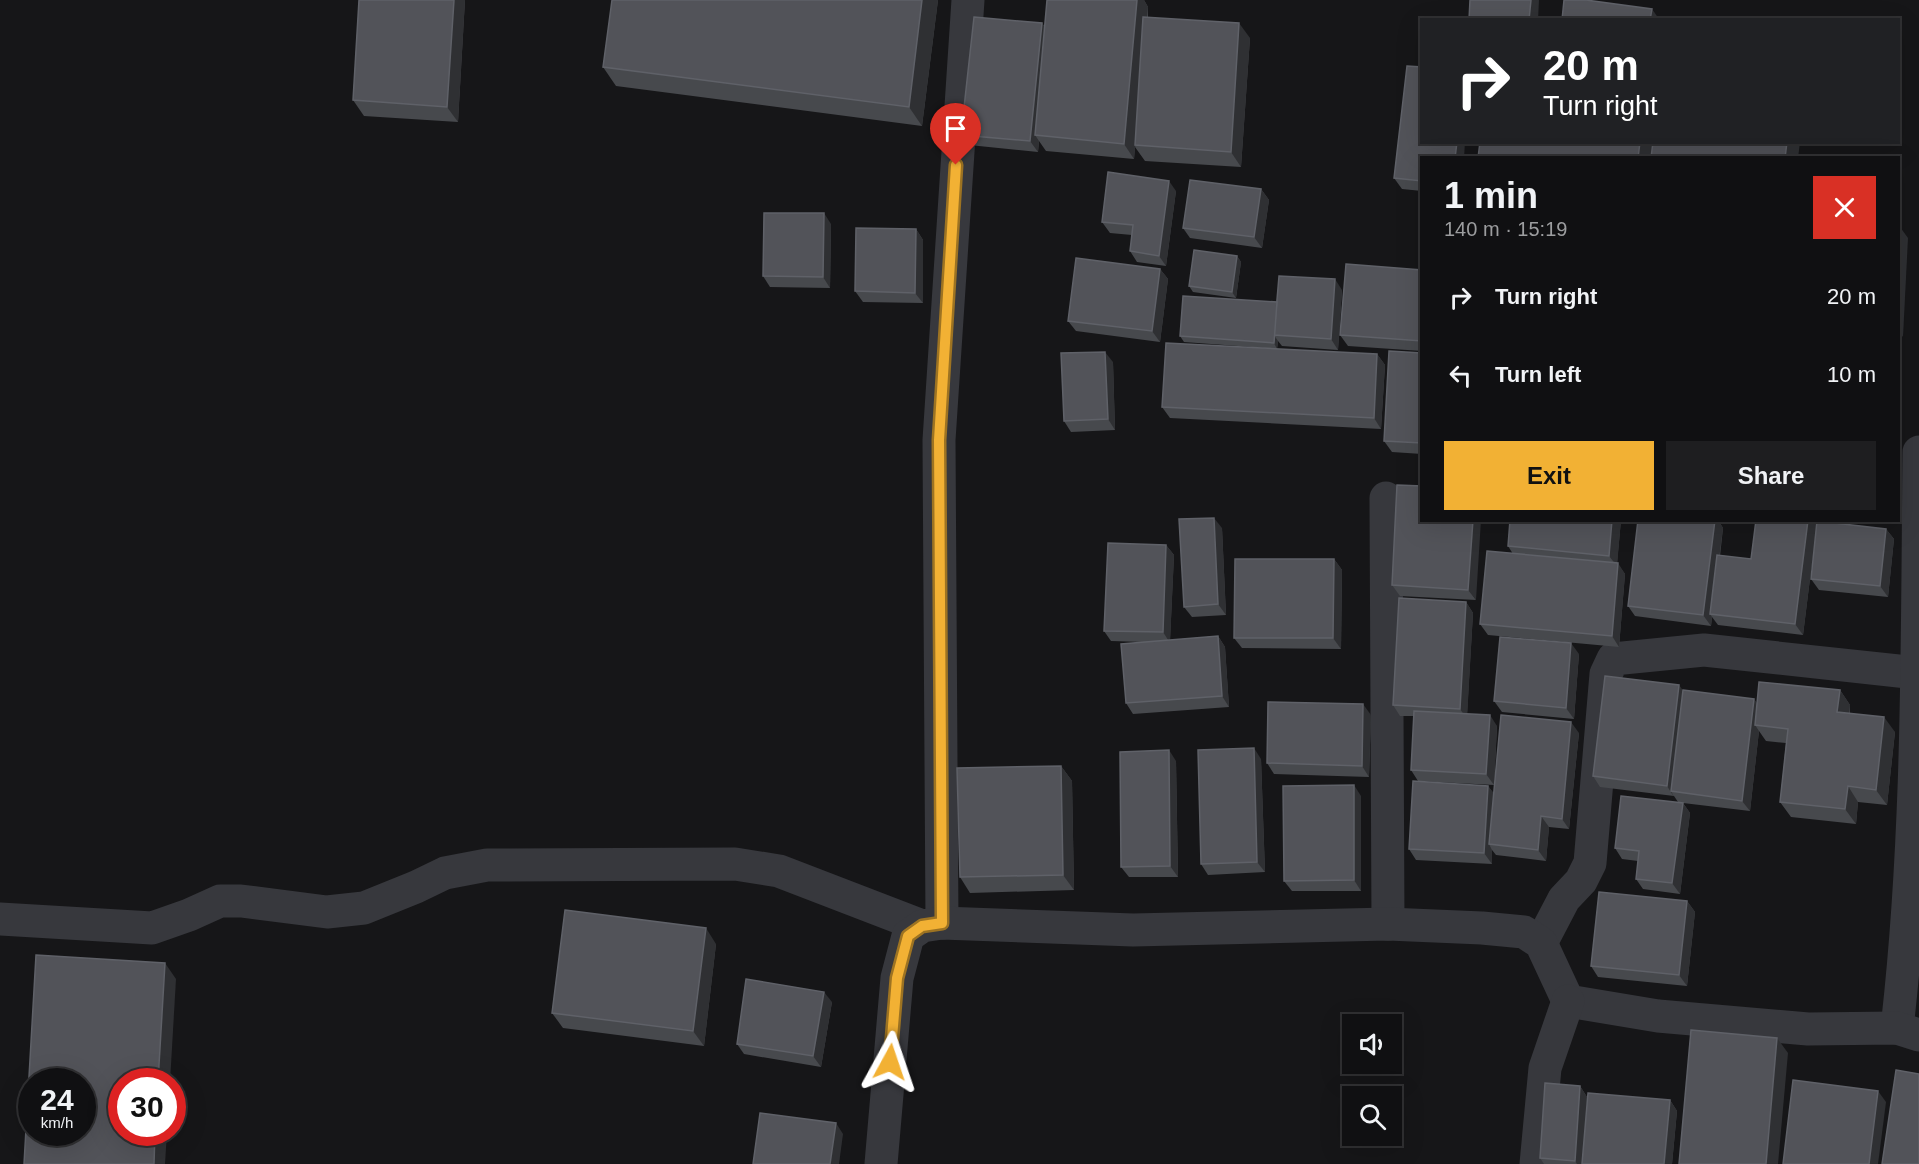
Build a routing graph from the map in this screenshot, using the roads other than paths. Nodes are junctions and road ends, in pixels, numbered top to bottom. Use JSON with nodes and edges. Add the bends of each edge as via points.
{"nodes":[{"id":1,"x":968,"y":0,"type":"edge"},
{"id":2,"x":1919,"y":452,"type":"edge"},
{"id":3,"x":1386,"y":498,"type":"dead end"},
{"id":4,"x":1917,"y":673,"type":"junction"},
{"id":5,"x":0,"y":919,"type":"edge"},
{"id":6,"x":1388,"y":924,"type":"junction"},
{"id":7,"x":932,"y":925,"type":"junction"},
{"id":8,"x":1541,"y":943,"type":"junction"},
{"id":9,"x":1568,"y":1001,"type":"junction"},
{"id":10,"x":1908,"y":1031,"type":"edge"},
{"id":11,"x":881,"y":1164,"type":"edge"},
{"id":12,"x":1536,"y":1164,"type":"edge"}],
"edges":[{"from":1,"to":7,"type":"street","via":[[939,440]]},
{"from":2,"to":4,"type":"street"},
{"from":3,"to":6,"type":"street"},
{"from":4,"to":8,"type":"street","via":[[1704,650],[1613,659],[1606,674],[1590,863],[1581,881],[1564,899]]},
{"from":4,"to":10,"type":"street"},
{"from":5,"to":7,"type":"street","via":[[152,928],[220,901],[327,912],[364,908],[445,873],[487,865],[735,864],[779,871]]},
{"from":6,"to":7,"type":"street","via":[[1133,930]]},
{"from":6,"to":8,"type":"street","via":[[1524,932]]},
{"from":7,"to":11,"type":"street","via":[[908,936],[897,978]]},
{"from":8,"to":9,"type":"street"},
{"from":9,"to":10,"type":"street","via":[[1658,1016],[1808,1029]]},
{"from":9,"to":12,"type":"street","via":[[1545,1068]]}]}
